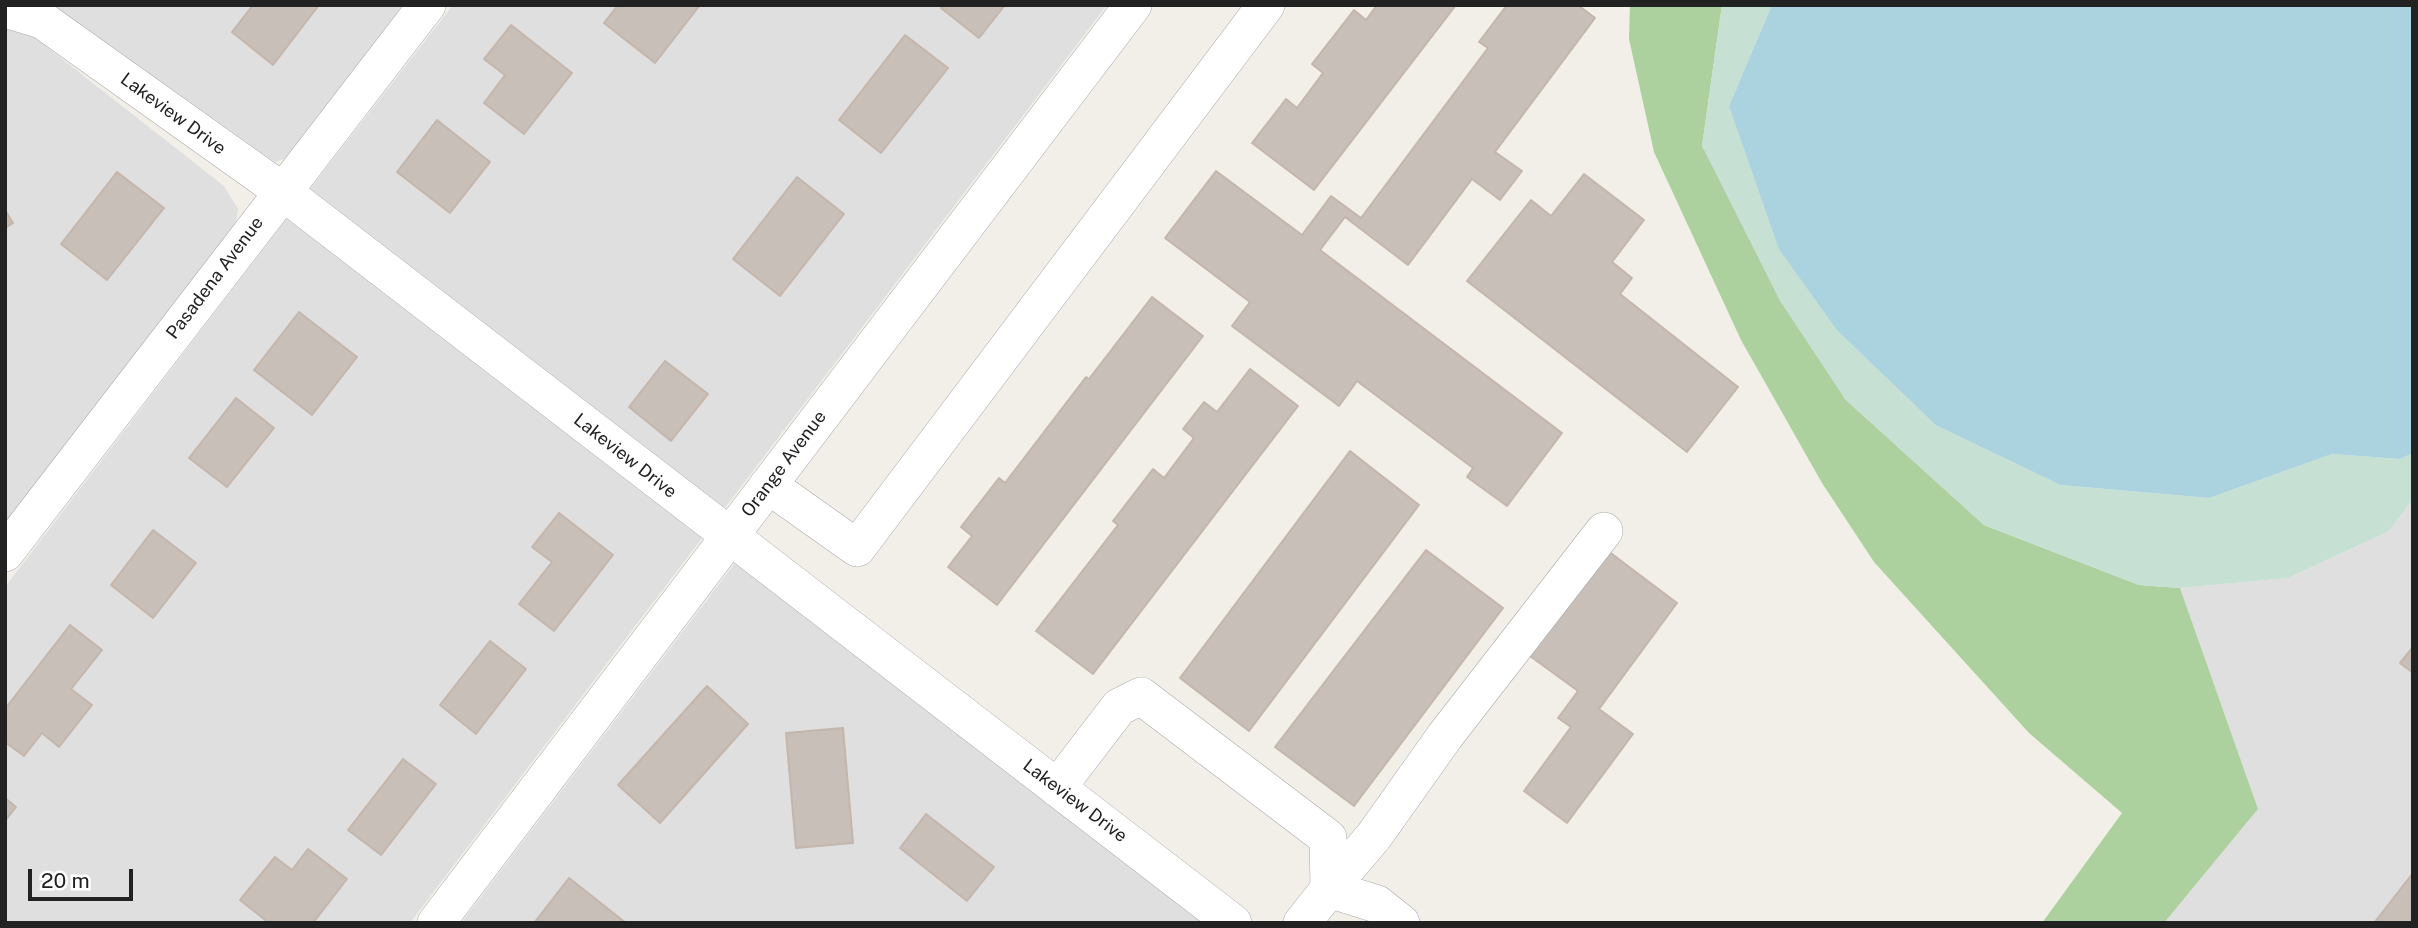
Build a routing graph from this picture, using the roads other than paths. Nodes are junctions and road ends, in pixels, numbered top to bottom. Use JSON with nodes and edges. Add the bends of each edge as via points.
{"nodes":[{"id":1,"x":427,"y":5,"type":"edge"},
{"id":2,"x":1133,"y":5,"type":"edge"},
{"id":3,"x":1266,"y":5,"type":"edge"},
{"id":4,"x":5,"y":9,"type":"edge"},
{"id":5,"x":282,"y":191,"type":"junction"},
{"id":6,"x":768,"y":485,"type":"junction"},
{"id":7,"x":1604,"y":531,"type":"dead end"},
{"id":8,"x":729,"y":536,"type":"junction"},
{"id":9,"x":5,"y":553,"type":"edge"},
{"id":10,"x":1057,"y":788,"type":"junction"},
{"id":11,"x":1329,"y":889,"type":"junction"},
{"id":12,"x":436,"y":923,"type":"edge"},
{"id":13,"x":1233,"y":923,"type":"edge"},
{"id":14,"x":1303,"y":923,"type":"edge"},
{"id":15,"x":1401,"y":923,"type":"edge"}],
"edges":[{"from":1,"to":5,"type":"street","name":"Pasadena Avenue"},
{"from":2,"to":6,"type":"street","name":"Orange Avenue"},
{"from":3,"to":6,"type":"street","via":[[857,548]]},
{"from":4,"to":5,"type":"street","name":"Lakeview Drive","via":[[42,20]]},
{"from":5,"to":8,"type":"street","name":"Lakeview Drive"},
{"from":5,"to":9,"type":"street","name":"Pasadena Avenue"},
{"from":6,"to":8,"type":"street","name":"Orange Avenue"},
{"from":7,"to":11,"type":"street"},
{"from":8,"to":10,"type":"street","name":"Lakeview Drive"},
{"from":8,"to":12,"type":"street","name":"Orange Avenue"},
{"from":10,"to":11,"type":"street","via":[[1119,707],[1141,695],[1328,838]]},
{"from":10,"to":13,"type":"street","name":"Lakeview Drive"},
{"from":11,"to":14,"type":"street"},
{"from":11,"to":15,"type":"street","via":[[1377,904]]}]}
